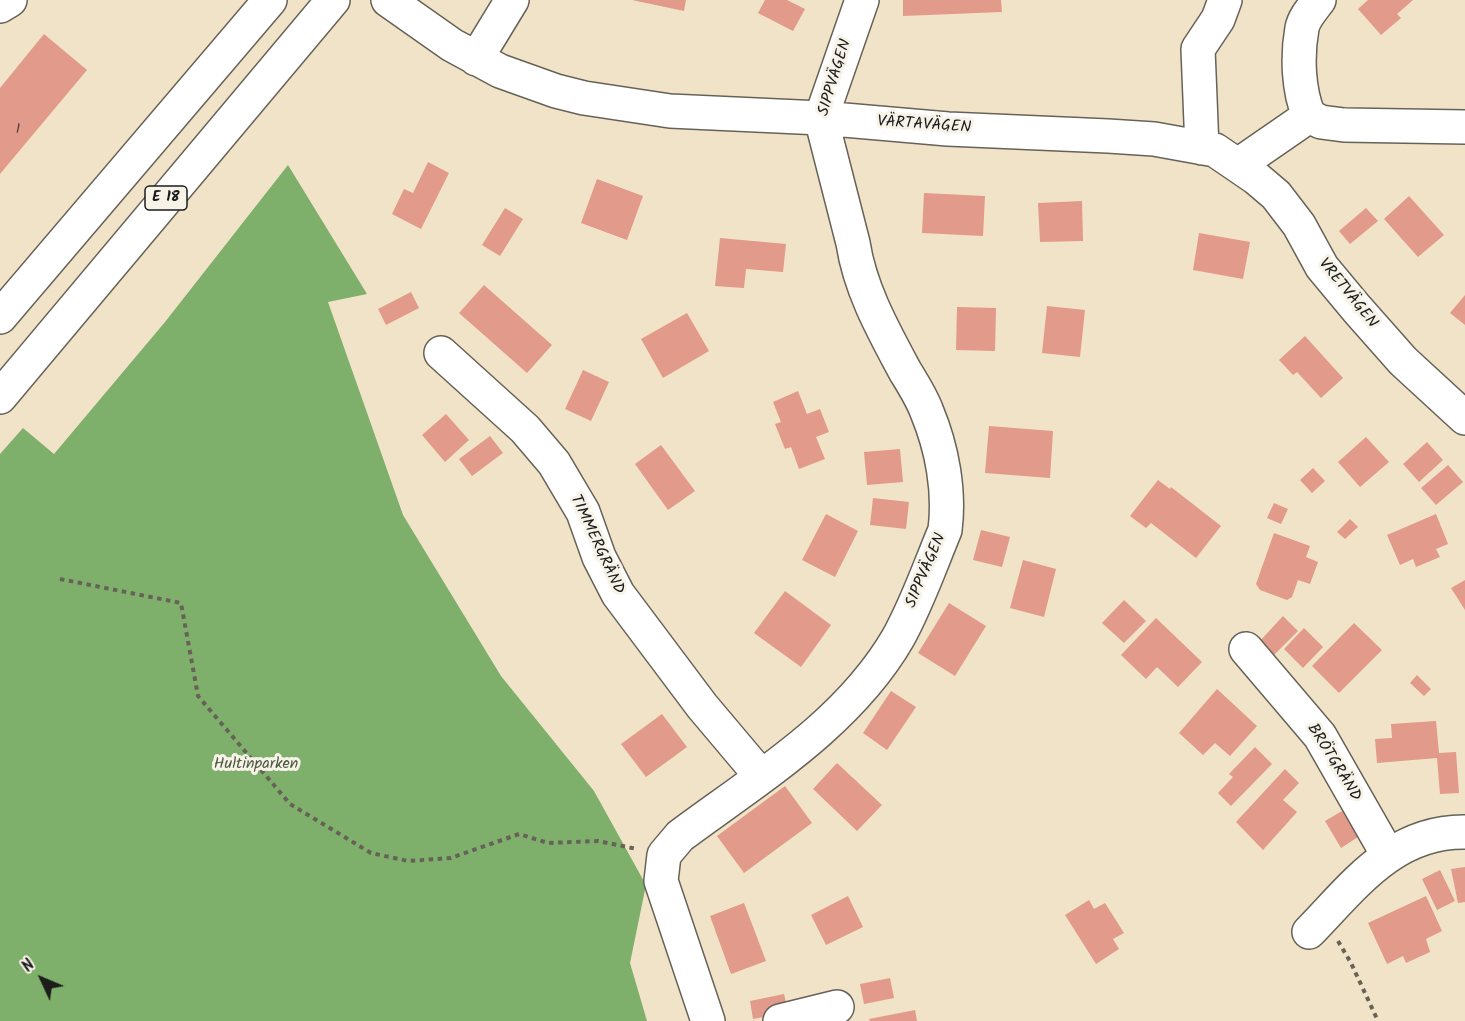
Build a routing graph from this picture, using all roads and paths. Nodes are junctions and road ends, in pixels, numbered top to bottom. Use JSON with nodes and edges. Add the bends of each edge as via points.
{"nodes":[{"id":1,"x":9,"y":0,"type":"edge"},
{"id":2,"x":270,"y":0,"type":"edge"},
{"id":3,"x":333,"y":0,"type":"edge"},
{"id":4,"x":512,"y":0,"type":"edge"},
{"id":5,"x":862,"y":0,"type":"edge"},
{"id":6,"x":1225,"y":0,"type":"edge"},
{"id":7,"x":1319,"y":0,"type":"edge"},
{"id":8,"x":390,"y":1,"type":"edge"},
{"id":9,"x":0,"y":6,"type":"edge"},
{"id":10,"x":476,"y":59,"type":"junction"},
{"id":11,"x":1309,"y":116,"type":"junction"},
{"id":12,"x":820,"y":118,"type":"junction"},
{"id":13,"x":1465,"y":127,"type":"edge"},
{"id":14,"x":1202,"y":148,"type":"junction"},
{"id":15,"x":1238,"y":165,"type":"junction"},
{"id":16,"x":0,"y":317,"type":"edge"},
{"id":17,"x":441,"y":353,"type":"dead end"},
{"id":18,"x":0,"y":397,"type":"edge"},
{"id":19,"x":1465,"y":418,"type":"edge"},
{"id":20,"x":60,"y":579,"type":"dead end"},
{"id":21,"x":1246,"y":649,"type":"dead end"},
{"id":22,"x":761,"y":776,"type":"junction"},
{"id":23,"x":1465,"y":832,"type":"edge"},
{"id":24,"x":664,"y":855,"type":"junction"},
{"id":25,"x":1388,"y":855,"type":"junction"},
{"id":26,"x":1316,"y":925,"type":"joint"},
{"id":27,"x":837,"y":1007,"type":"dead end"},
{"id":28,"x":708,"y":1021,"type":"edge"},
{"id":29,"x":780,"y":1021,"type":"edge"},
{"id":30,"x":1378,"y":1021,"type":"edge"}],
"edges":[{"from":1,"to":9,"type":"main road"},
{"from":2,"to":16,"type":"main road"},
{"from":3,"to":18,"type":"main road","number":"E 18"},
{"from":4,"to":10,"type":"main road"},
{"from":5,"to":12,"type":"main road","name":"SIPPVÄGEN"},
{"from":6,"to":14,"type":"main road","via":[[1218,19],[1198,49]]},
{"from":7,"to":11,"type":"main road","via":[[1302,27],[1300,76],[1302,100]]},
{"from":8,"to":10,"type":"main road","name":"VÄRTAVÄGEN"},
{"from":10,"to":12,"type":"main road","name":"VÄRTAVÄGEN","via":[[556,91],[594,99],[670,111]]},
{"from":11,"to":13,"type":"main road","via":[[1344,125]]},
{"from":11,"to":15,"type":"main road"},
{"from":12,"to":14,"type":"main road","name":"VÄRTAVÄGEN","via":[[1154,139]]},
{"from":12,"to":22,"type":"main road","name":"SIPPVÄGEN","via":[[868,298],[931,422],[942,459],[948,512],[945,530],[898,638],[839,712]]},
{"from":14,"to":15,"type":"main road","name":"VÄRTAVÄGEN","via":[[1215,150]]},
{"from":15,"to":19,"type":"main road","name":"VRETVÄGEN","via":[[1276,195],[1299,225],[1322,267],[1403,361]]},
{"from":17,"to":22,"type":"main road","name":"TIMMERGRÄND","via":[[525,429],[555,463],[583,512],[618,594],[702,706]]},
{"from":20,"to":24,"type":"path","via":[[181,603],[198,696],[290,804],[371,853],[408,861],[452,858],[519,834],[548,843],[598,841]]},
{"from":21,"to":25,"type":"main road","name":"BRÖTGRÄND","via":[[1320,736]]},
{"from":22,"to":24,"type":"main road","name":"SIPPVÄGEN","via":[[680,836]]},
{"from":23,"to":25,"type":"main road","via":[[1435,835]]},
{"from":24,"to":28,"type":"main road","via":[[661,881]]},
{"from":25,"to":26,"type":"main road"},
{"from":26,"to":30,"type":"path","via":[[1351,963]]},
{"from":27,"to":29,"type":"main road"}]}
